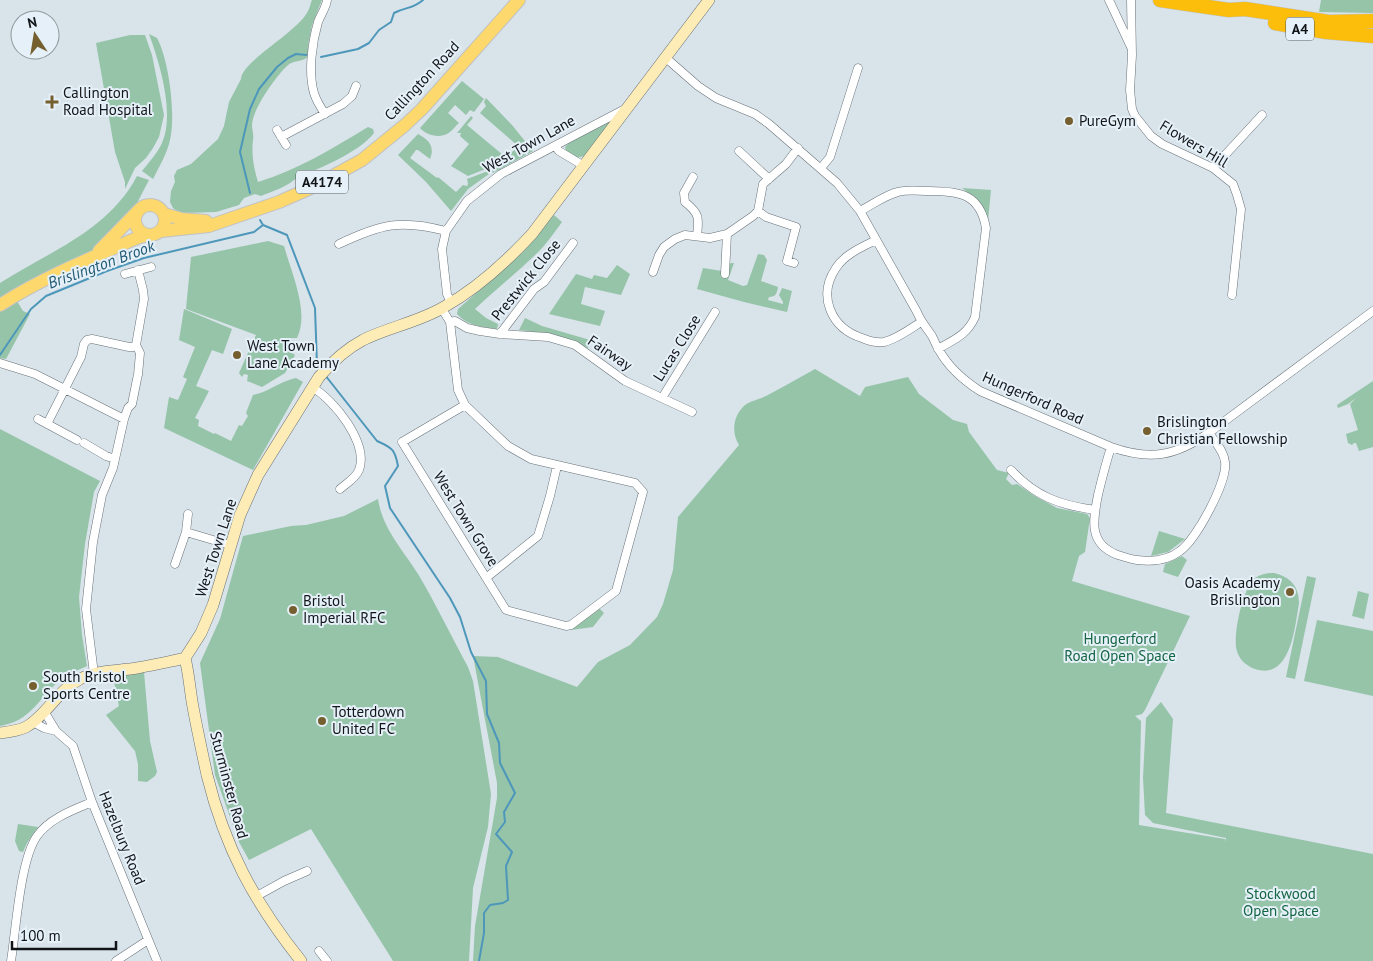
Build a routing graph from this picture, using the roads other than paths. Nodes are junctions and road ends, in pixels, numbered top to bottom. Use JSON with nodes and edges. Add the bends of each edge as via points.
{"nodes":[{"id":1,"x":327,"y":0,"type":"edge"},
{"id":2,"x":519,"y":0,"type":"edge"},
{"id":3,"x":709,"y":0,"type":"edge"},
{"id":4,"x":1109,"y":0,"type":"edge"},
{"id":5,"x":1131,"y":0,"type":"edge"},
{"id":6,"x":1160,"y":0,"type":"edge"},
{"id":7,"x":1229,"y":10,"type":"junction"},
{"id":8,"x":1373,"y":21,"type":"edge"},
{"id":9,"x":1329,"y":22,"type":"junction"},
{"id":10,"x":1373,"y":27,"type":"edge"},
{"id":11,"x":1373,"y":36,"type":"edge"},
{"id":12,"x":1131,"y":47,"type":"junction"},
{"id":13,"x":666,"y":58,"type":"junction"},
{"id":14,"x":858,"y":68,"type":"dead end"},
{"id":15,"x":356,"y":86,"type":"dead end"},
{"id":16,"x":627,"y":109,"type":"junction"},
{"id":17,"x":325,"y":114,"type":"junction"},
{"id":18,"x":1262,"y":114,"type":"dead end"},
{"id":19,"x":286,"y":145,"type":"dead end"},
{"id":20,"x":554,"y":146,"type":"junction"},
{"id":21,"x":798,"y":148,"type":"junction"},
{"id":22,"x":738,"y":151,"type":"dead end"},
{"id":23,"x":584,"y":166,"type":"junction"},
{"id":24,"x":821,"y":168,"type":"junction"},
{"id":25,"x":1213,"y":168,"type":"junction"},
{"id":26,"x":693,"y":177,"type":"dead end"},
{"id":27,"x":769,"y":179,"type":"junction"},
{"id":28,"x":139,"y":210,"type":"junction"},
{"id":29,"x":758,"y":211,"type":"junction"},
{"id":30,"x":860,"y":211,"type":"junction"},
{"id":31,"x":164,"y":214,"type":"junction"},
{"id":32,"x":229,"y":218,"type":"junction"},
{"id":33,"x":161,"y":231,"type":"junction"},
{"id":34,"x":446,"y":231,"type":"junction"},
{"id":35,"x":727,"y":234,"type":"junction"},
{"id":36,"x":147,"y":235,"type":"junction"},
{"id":37,"x":697,"y":236,"type":"junction"},
{"id":38,"x":876,"y":240,"type":"junction"},
{"id":39,"x":574,"y":243,"type":"dead end"},
{"id":40,"x":339,"y":244,"type":"dead end"},
{"id":41,"x":85,"y":262,"type":"junction"},
{"id":42,"x":794,"y":263,"type":"dead end"},
{"id":43,"x":151,"y":266,"type":"dead end"},
{"id":44,"x":138,"y":270,"type":"junction"},
{"id":45,"x":653,"y":272,"type":"dead end"},
{"id":46,"x":125,"y":274,"type":"dead end"},
{"id":47,"x":725,"y":274,"type":"dead end"},
{"id":48,"x":1232,"y":295,"type":"dead end"},
{"id":49,"x":0,"y":305,"type":"edge"},
{"id":50,"x":447,"y":306,"type":"junction"},
{"id":51,"x":1373,"y":311,"type":"edge"},
{"id":52,"x":715,"y":312,"type":"dead end"},
{"id":53,"x":450,"y":322,"type":"junction"},
{"id":54,"x":921,"y":322,"type":"junction"},
{"id":55,"x":500,"y":334,"type":"junction"},
{"id":56,"x":136,"y":345,"type":"junction"},
{"id":57,"x":938,"y":349,"type":"junction"},
{"id":58,"x":0,"y":363,"type":"edge"},
{"id":59,"x":315,"y":382,"type":"junction"},
{"id":60,"x":66,"y":389,"type":"junction"},
{"id":61,"x":662,"y":398,"type":"junction"},
{"id":62,"x":464,"y":405,"type":"junction"},
{"id":63,"x":692,"y":412,"type":"dead end"},
{"id":64,"x":38,"y":419,"type":"dead end"},
{"id":65,"x":124,"y":419,"type":"junction"},
{"id":66,"x":47,"y":424,"type":"junction"},
{"id":67,"x":1209,"y":433,"type":"junction"},
{"id":68,"x":1111,"y":447,"type":"junction"},
{"id":69,"x":115,"y":459,"type":"junction"},
{"id":70,"x":558,"y":466,"type":"junction"},
{"id":71,"x":1011,"y":470,"type":"dead end"},
{"id":72,"x":340,"y":489,"type":"dead end"},
{"id":73,"x":1095,"y":510,"type":"junction"},
{"id":74,"x":188,"y":514,"type":"dead end"},
{"id":75,"x":186,"y":532,"type":"junction"},
{"id":76,"x":230,"y":546,"type":"junction"},
{"id":77,"x":175,"y":564,"type":"dead end"},
{"id":78,"x":486,"y":578,"type":"junction"},
{"id":79,"x":185,"y":658,"type":"junction"},
{"id":80,"x":94,"y":674,"type":"junction"},
{"id":81,"x":44,"y":710,"type":"junction"},
{"id":82,"x":33,"y":722,"type":"junction"},
{"id":83,"x":56,"y":730,"type":"junction"},
{"id":84,"x":0,"y":733,"type":"edge"},
{"id":85,"x":92,"y":802,"type":"junction"},
{"id":86,"x":307,"y":871,"type":"dead end"},
{"id":87,"x":255,"y":898,"type":"junction"},
{"id":88,"x":148,"y":940,"type":"junction"},
{"id":89,"x":319,"y":951,"type":"dead end"},
{"id":90,"x":11,"y":961,"type":"edge"},
{"id":91,"x":116,"y":961,"type":"edge"},
{"id":92,"x":156,"y":961,"type":"edge"},
{"id":93,"x":301,"y":961,"type":"edge"},
{"id":94,"x":327,"y":961,"type":"edge"}],
"edges":[{"from":1,"to":17,"type":"street","via":[[318,22],[312,58],[314,94]]},
{"from":2,"to":32,"type":"main road","name":"Callington Road","number":"A4174","via":[[422,109],[362,160],[279,202]]},
{"from":3,"to":13,"type":"main road","name":"West Town Lane"},
{"from":4,"to":12,"type":"street","name":"Flowers Hill"},
{"from":5,"to":12,"type":"street","name":"Flowers Hill"},
{"from":6,"to":7,"type":"highway","number":"A4"},
{"from":7,"to":9,"type":"highway","number":"A4","via":[[1245,9]]},
{"from":7,"to":11,"type":"highway","number":"A4","via":[[1239,16],[1304,30]]},
{"from":8,"to":9,"type":"highway","number":"A4"},
{"from":9,"to":10,"type":"street"},
{"from":12,"to":25,"type":"street","name":"Flowers Hill","via":[[1131,102],[1135,116],[1162,144]]},
{"from":13,"to":16,"type":"main road","name":"West Town Lane"},
{"from":13,"to":21,"type":"street","name":"Hungerford Road","via":[[698,86],[716,98],[755,114]]},
{"from":14,"to":24,"type":"street","via":[[830,157]]},
{"from":15,"to":17,"type":"street","via":[[352,96]]},
{"from":16,"to":20,"type":"street","name":"West Town Lane"},
{"from":16,"to":23,"type":"main road","name":"West Town Lane"},
{"from":17,"to":19,"type":"street","via":[[279,133]]},
{"from":18,"to":25,"type":"street"},
{"from":20,"to":23,"type":"street"},
{"from":20,"to":34,"type":"street","name":"West Town Lane","via":[[483,187],[467,201]]},
{"from":21,"to":24,"type":"street","name":"Hungerford Road"},
{"from":21,"to":27,"type":"street"},
{"from":22,"to":27,"type":"street"},
{"from":23,"to":50,"type":"main road","name":"West Town Lane","via":[[532,234],[486,278]]},
{"from":24,"to":30,"type":"street","name":"Hungerford Road"},
{"from":25,"to":48,"type":"street","name":"Flowers Hill","via":[[1232,184],[1240,209]]},
{"from":26,"to":37,"type":"street","via":[[684,193],[685,202],[695,210],[699,219]]},
{"from":27,"to":29,"type":"street","via":[[763,184]]},
{"from":28,"to":31,"type":"main road","number":"A4174","via":[[151,205]]},
{"from":28,"to":36,"type":"main road","via":[[136,224]]},
{"from":28,"to":41,"type":"main road","number":"A4174"},
{"from":29,"to":35,"type":"street"},
{"from":29,"to":42,"type":"street","via":[[796,227],[787,260]]},
{"from":30,"to":38,"type":"street","name":"Hungerford Road"},
{"from":30,"to":57,"type":"street","via":[[897,192],[954,191],[977,205],[984,216],[986,228],[975,317],[965,333]]},
{"from":31,"to":32,"type":"main road","name":"Callington Road","number":"A4174","via":[[196,221]]},
{"from":31,"to":33,"type":"main road","via":[[165,224]]},
{"from":32,"to":33,"type":"main road","name":"Callington Road","number":"A4174","via":[[209,226]]},
{"from":33,"to":36,"type":"main road","number":"A4174"},
{"from":34,"to":40,"type":"street","via":[[405,223],[382,226]]},
{"from":34,"to":50,"type":"street","name":"West Town Lane","via":[[442,248]]},
{"from":35,"to":37,"type":"street","via":[[710,238]]},
{"from":35,"to":47,"type":"street"},
{"from":36,"to":41,"type":"main road","number":"A4174"},
{"from":37,"to":45,"type":"street","via":[[675,238],[664,247]]},
{"from":38,"to":54,"type":"street","name":"Hungerford Road"},
{"from":38,"to":54,"type":"street","via":[[843,259],[835,269],[828,286],[832,316],[852,335],[876,342],[890,340]]},
{"from":39,"to":55,"type":"street","name":"Prestwick Close"},
{"from":41,"to":49,"type":"main road","number":"A4174"},
{"from":43,"to":44,"type":"street"},
{"from":44,"to":46,"type":"street"},
{"from":44,"to":56,"type":"street","via":[[144,299]]},
{"from":50,"to":53,"type":"street"},
{"from":50,"to":59,"type":"main road","name":"West Town Lane","via":[[362,341],[339,356]]},
{"from":51,"to":67,"type":"street","name":"Hungerford Road"},
{"from":52,"to":61,"type":"street","name":"Lucas Close"},
{"from":53,"to":55,"type":"street","name":"Fairway"},
{"from":53,"to":62,"type":"street","via":[[456,380]]},
{"from":54,"to":57,"type":"street","name":"Hungerford Road"},
{"from":55,"to":61,"type":"street","name":"Fairway","via":[[548,337],[575,346],[625,380]]},
{"from":56,"to":60,"type":"street","via":[[129,347],[87,340]]},
{"from":56,"to":65,"type":"street","via":[[140,353],[137,377],[132,404]]},
{"from":57,"to":68,"type":"street","name":"Hungerford Road","via":[[950,367],[980,391]]},
{"from":58,"to":60,"type":"street","via":[[36,374]]},
{"from":59,"to":72,"type":"street","via":[[350,426],[360,450],[359,471]]},
{"from":59,"to":76,"type":"main road","name":"West Town Lane","via":[[258,475]]},
{"from":60,"to":65,"type":"street"},
{"from":60,"to":66,"type":"street"},
{"from":61,"to":63,"type":"street","name":"Fairway"},
{"from":62,"to":70,"type":"street","via":[[508,446],[531,459]]},
{"from":62,"to":78,"type":"street","name":"West Town Grove","via":[[402,442]]},
{"from":64,"to":66,"type":"street"},
{"from":65,"to":69,"type":"street"},
{"from":66,"to":69,"type":"street"},
{"from":67,"to":68,"type":"street","name":"Hungerford Road","via":[[1186,448],[1164,454],[1131,454]]},
{"from":67,"to":73,"type":"street","via":[[1226,461],[1224,479],[1192,541],[1180,552],[1166,559],[1150,561],[1133,560],[1108,551],[1097,537]]},
{"from":68,"to":73,"type":"street"},
{"from":69,"to":80,"type":"street","via":[[102,495],[87,594]]},
{"from":70,"to":78,"type":"street","via":[[538,536]]},
{"from":70,"to":78,"type":"street","name":"West Town Grove","via":[[635,483],[643,492],[616,591],[571,626],[566,626],[506,610]]},
{"from":71,"to":73,"type":"street","via":[[1039,494],[1072,507]]},
{"from":74,"to":75,"type":"street"},
{"from":75,"to":76,"type":"street"},
{"from":75,"to":77,"type":"street"},
{"from":76,"to":79,"type":"main road","name":"West Town Lane","via":[[213,605]]},
{"from":79,"to":80,"type":"main road"},
{"from":79,"to":87,"type":"main road","name":"Sturminster Road","via":[[216,807]]},
{"from":80,"to":81,"type":"main road","via":[[71,685]]},
{"from":81,"to":82,"type":"main road"},
{"from":81,"to":83,"type":"street","name":"Hazelbury Road"},
{"from":82,"to":83,"type":"street","name":"Hazelbury Road"},
{"from":82,"to":84,"type":"main road","via":[[26,727]]},
{"from":83,"to":85,"type":"street","name":"Hazelbury Road","via":[[73,746]]},
{"from":85,"to":88,"type":"street","name":"Hazelbury Road"},
{"from":85,"to":90,"type":"street","via":[[49,824],[28,854]]},
{"from":86,"to":87,"type":"street"},
{"from":87,"to":93,"type":"main road","name":"Sturminster Road"},
{"from":88,"to":91,"type":"street"},
{"from":88,"to":92,"type":"street","name":"Hazelbury Road"},
{"from":89,"to":94,"type":"street"}]}
